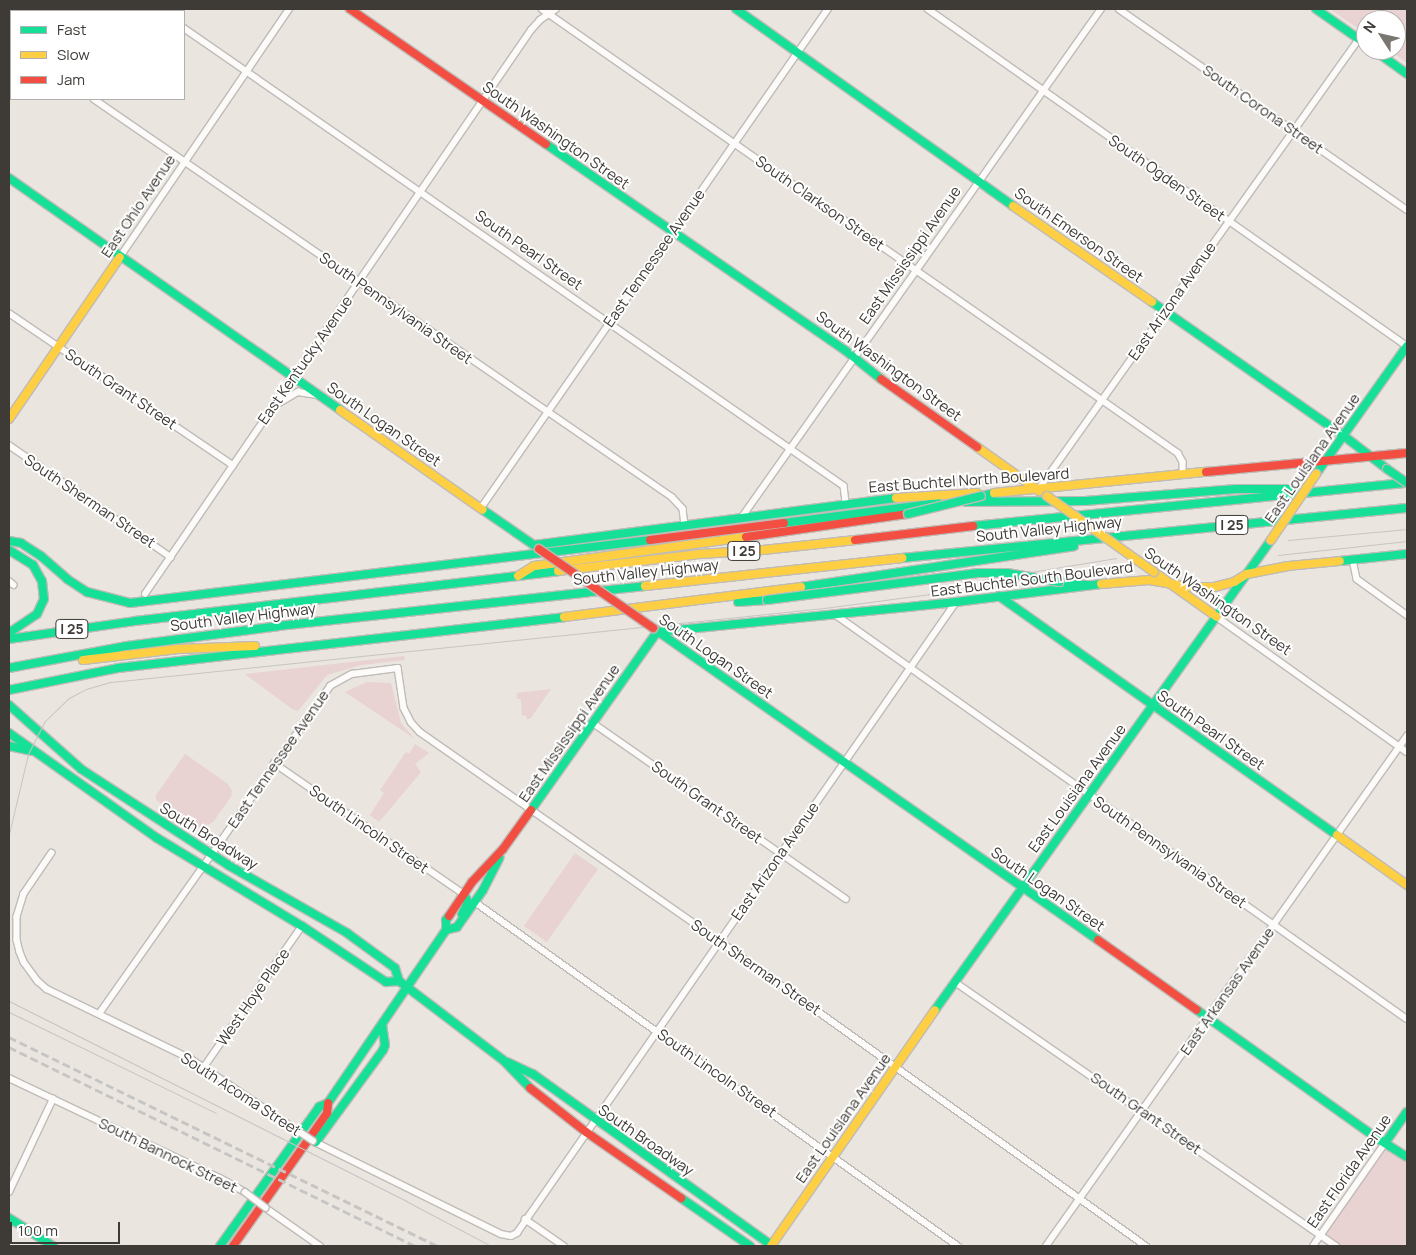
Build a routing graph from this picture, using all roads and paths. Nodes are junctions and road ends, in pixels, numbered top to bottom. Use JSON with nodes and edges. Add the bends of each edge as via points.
{"nodes":[{"id":1,"x":289,"y":9,"type":"edge"},
{"id":2,"x":350,"y":9,"type":"edge"},
{"id":3,"x":542,"y":9,"type":"edge"},
{"id":4,"x":556,"y":9,"type":"edge"},
{"id":5,"x":736,"y":9,"type":"edge"},
{"id":6,"x":828,"y":9,"type":"edge"},
{"id":7,"x":928,"y":9,"type":"edge"},
{"id":8,"x":1101,"y":9,"type":"edge"},
{"id":9,"x":1119,"y":9,"type":"edge"},
{"id":10,"x":1316,"y":9,"type":"edge"},
{"id":11,"x":549,"y":14,"type":"junction"},
{"id":12,"x":185,"y":29,"type":"edge"},
{"id":13,"x":1356,"y":37,"type":"edge"},
{"id":14,"x":1356,"y":43,"type":"edge"},
{"id":15,"x":798,"y":52,"type":"junction"},
{"id":16,"x":1388,"y":60,"type":"edge"},
{"id":17,"x":246,"y":72,"type":"junction"},
{"id":18,"x":1407,"y":74,"type":"edge"},
{"id":19,"x":1043,"y":90,"type":"junction"},
{"id":20,"x":95,"y":100,"type":"edge"},
{"id":21,"x":484,"y":101,"type":"junction"},
{"id":22,"x":1294,"y":130,"type":"junction"},
{"id":23,"x":734,"y":142,"type":"junction"},
{"id":24,"x":185,"y":162,"type":"junction"},
{"id":25,"x":9,"y":178,"type":"edge"},
{"id":26,"x":979,"y":181,"type":"junction"},
{"id":27,"x":421,"y":192,"type":"junction"},
{"id":28,"x":1407,"y":210,"type":"edge"},
{"id":29,"x":1228,"y":221,"type":"junction"},
{"id":30,"x":672,"y":232,"type":"junction"},
{"id":31,"x":120,"y":257,"type":"junction"},
{"id":32,"x":916,"y":270,"type":"junction"},
{"id":33,"x":358,"y":282,"type":"junction"},
{"id":34,"x":1165,"y":312,"type":"junction"},
{"id":35,"x":9,"y":313,"type":"edge"},
{"id":36,"x":609,"y":322,"type":"junction"},
{"id":37,"x":1407,"y":346,"type":"edge"},
{"id":38,"x":58,"y":347,"type":"junction"},
{"id":39,"x":854,"y":358,"type":"junction"},
{"id":40,"x":293,"y":378,"type":"junction"},
{"id":41,"x":320,"y":396,"type":"junction"},
{"id":42,"x":1102,"y":401,"type":"junction"},
{"id":43,"x":272,"y":408,"type":"junction"},
{"id":44,"x":547,"y":413,"type":"junction"},
{"id":45,"x":9,"y":419,"type":"edge"},
{"id":46,"x":1344,"y":436,"type":"junction"},
{"id":47,"x":9,"y":446,"type":"edge"},
{"id":48,"x":789,"y":447,"type":"junction"},
{"id":49,"x":1407,"y":453,"type":"edge"},
{"id":50,"x":1372,"y":456,"type":"junction"},
{"id":51,"x":1325,"y":461,"type":"junction"},
{"id":52,"x":233,"y":464,"type":"junction"},
{"id":53,"x":1183,"y":474,"type":"junction"},
{"id":54,"x":1407,"y":483,"type":"edge"},
{"id":55,"x":1355,"y":488,"type":"junction"},
{"id":56,"x":1038,"y":490,"type":"junction"},
{"id":57,"x":997,"y":493,"type":"junction"},
{"id":58,"x":846,"y":503,"type":"junction"},
{"id":59,"x":481,"y":508,"type":"junction"},
{"id":60,"x":1407,"y":508,"type":"edge"},
{"id":61,"x":742,"y":517,"type":"junction"},
{"id":62,"x":685,"y":524,"type":"junction"},
{"id":63,"x":1159,"y":532,"type":"junction"},
{"id":64,"x":9,"y":540,"type":"edge"},
{"id":65,"x":537,"y":547,"type":"junction"},
{"id":66,"x":9,"y":550,"type":"edge"},
{"id":67,"x":1407,"y":554,"type":"edge"},
{"id":68,"x":171,"y":557,"type":"junction"},
{"id":69,"x":1353,"y":560,"type":"junction"},
{"id":70,"x":1248,"y":574,"type":"junction"},
{"id":71,"x":513,"y":578,"type":"junction"},
{"id":72,"x":1168,"y":582,"type":"junction"},
{"id":73,"x":1089,"y":585,"type":"junction"},
{"id":74,"x":145,"y":594,"type":"dead end"},
{"id":75,"x":999,"y":596,"type":"junction"},
{"id":76,"x":956,"y":602,"type":"junction"},
{"id":77,"x":598,"y":613,"type":"junction"},
{"id":78,"x":836,"y":615,"type":"junction"},
{"id":79,"x":1407,"y":615,"type":"edge"},
{"id":80,"x":1217,"y":617,"type":"junction"},
{"id":81,"x":655,"y":630,"type":"junction"},
{"id":82,"x":9,"y":633,"type":"edge"},
{"id":83,"x":9,"y":639,"type":"edge"},
{"id":84,"x":350,"y":642,"type":"junction"},
{"id":85,"x":27,"y":665,"type":"junction"},
{"id":86,"x":9,"y":668,"type":"edge"},
{"id":87,"x":398,"y":668,"type":"joint"},
{"id":88,"x":910,"y":668,"type":"junction"},
{"id":89,"x":9,"y":690,"type":"edge"},
{"id":90,"x":1153,"y":706,"type":"junction"},
{"id":91,"x":10,"y":708,"type":"edge"},
{"id":92,"x":593,"y":723,"type":"junction"},
{"id":93,"x":9,"y":733,"type":"edge"},
{"id":94,"x":1407,"y":736,"type":"edge"},
{"id":95,"x":9,"y":746,"type":"edge"},
{"id":96,"x":1400,"y":746,"type":"junction"},
{"id":97,"x":34,"y":751,"type":"junction"},
{"id":98,"x":1407,"y":752,"type":"edge"},
{"id":99,"x":844,"y":762,"type":"junction"},
{"id":100,"x":274,"y":764,"type":"junction"},
{"id":101,"x":1089,"y":796,"type":"junction"},
{"id":102,"x":532,"y":809,"type":"junction"},
{"id":103,"x":1336,"y":836,"type":"junction"},
{"id":104,"x":504,"y":849,"type":"junction"},
{"id":105,"x":52,"y":854,"type":"dead end"},
{"id":106,"x":211,"y":854,"type":"junction"},
{"id":107,"x":780,"y":854,"type":"junction"},
{"id":108,"x":202,"y":867,"type":"junction"},
{"id":109,"x":1407,"y":885,"type":"edge"},
{"id":110,"x":1022,"y":888,"type":"junction"},
{"id":111,"x":464,"y":894,"type":"junction"},
{"id":112,"x":846,"y":899,"type":"dead end"},
{"id":113,"x":475,"y":902,"type":"junction"},
{"id":114,"x":1274,"y":925,"type":"junction"},
{"id":115,"x":302,"y":926,"type":"junction"},
{"id":116,"x":457,"y":927,"type":"junction"},
{"id":117,"x":446,"y":930,"type":"junction"},
{"id":118,"x":719,"y":941,"type":"junction"},
{"id":119,"x":399,"y":981,"type":"junction"},
{"id":120,"x":955,"y":982,"type":"junction"},
{"id":121,"x":407,"y":987,"type":"junction"},
{"id":122,"x":99,"y":1014,"type":"junction"},
{"id":123,"x":1208,"y":1017,"type":"junction"},
{"id":124,"x":1407,"y":1019,"type":"edge"},
{"id":125,"x":382,"y":1024,"type":"junction"},
{"id":126,"x":657,"y":1030,"type":"junction"},
{"id":127,"x":503,"y":1060,"type":"junction"},
{"id":128,"x":204,"y":1067,"type":"junction"},
{"id":129,"x":895,"y":1068,"type":"junction"},
{"id":130,"x":9,"y":1078,"type":"edge"},
{"id":131,"x":53,"y":1099,"type":"junction"},
{"id":132,"x":328,"y":1103,"type":"junction"},
{"id":133,"x":1143,"y":1110,"type":"junction"},
{"id":134,"x":1407,"y":1112,"type":"edge"},
{"id":135,"x":594,"y":1120,"type":"junction"},
{"id":136,"x":586,"y":1132,"type":"junction"},
{"id":137,"x":314,"y":1142,"type":"junction"},
{"id":138,"x":1385,"y":1143,"type":"junction"},
{"id":139,"x":833,"y":1156,"type":"junction"},
{"id":140,"x":1407,"y":1157,"type":"edge"},
{"id":141,"x":9,"y":1192,"type":"edge"},
{"id":142,"x":1080,"y":1199,"type":"junction"},
{"id":143,"x":9,"y":1218,"type":"edge"},
{"id":144,"x":525,"y":1219,"type":"junction"},
{"id":145,"x":232,"y":1229,"type":"junction"},
{"id":146,"x":1321,"y":1235,"type":"junction"},
{"id":147,"x":53,"y":1246,"type":"edge"},
{"id":148,"x":220,"y":1246,"type":"edge"},
{"id":149,"x":224,"y":1246,"type":"edge"},
{"id":150,"x":233,"y":1246,"type":"edge"},
{"id":151,"x":320,"y":1246,"type":"edge"},
{"id":152,"x":564,"y":1246,"type":"edge"},
{"id":153,"x":750,"y":1246,"type":"edge"},
{"id":154,"x":771,"y":1246,"type":"edge"},
{"id":155,"x":958,"y":1246,"type":"edge"},
{"id":156,"x":1046,"y":1246,"type":"edge"},
{"id":157,"x":1146,"y":1246,"type":"edge"},
{"id":158,"x":1313,"y":1246,"type":"edge"},
{"id":159,"x":1336,"y":1246,"type":"edge"}],
"edges":[{"from":1,"to":17,"type":"street","name":"East Ohio Avenue"},
{"from":2,"to":21,"type":"main road","name":"South Washington Street"},
{"from":3,"to":11,"type":"street","name":"South Clarkson Street"},
{"from":4,"to":11,"type":"street","name":"East Kentucky Avenue"},
{"from":5,"to":15,"type":"main road","name":"South Emerson Street"},
{"from":6,"to":15,"type":"street","name":"East Tennessee Avenue"},
{"from":7,"to":19,"type":"street","name":"South Ogden Street"},
{"from":8,"to":19,"type":"street","name":"East Mississippi Avenue"},
{"from":9,"to":22,"type":"street","name":"South Corona Street"},
{"from":10,"to":13,"type":"main road"},
{"from":11,"to":21,"type":"street","name":"East Kentucky Avenue","via":[[531,30]]},
{"from":11,"to":23,"type":"street","name":"South Clarkson Street"},
{"from":12,"to":17,"type":"street","name":"South Pearl Street"},
{"from":14,"to":22,"type":"street","name":"East Arizona Avenue"},
{"from":15,"to":23,"type":"street","name":"East Tennessee Avenue"},
{"from":15,"to":26,"type":"main road","name":"South Emerson Street"},
{"from":16,"to":18,"type":"main road"},
{"from":17,"to":24,"type":"street","name":"East Ohio Avenue"},
{"from":17,"to":27,"type":"street","name":"South Pearl Street"},
{"from":19,"to":26,"type":"street","name":"East Mississippi Avenue"},
{"from":19,"to":29,"type":"street","name":"South Ogden Street"},
{"from":20,"to":24,"type":"street","name":"South Pennsylvania Street"},
{"from":21,"to":27,"type":"street","name":"East Kentucky Avenue"},
{"from":21,"to":30,"type":"main road","name":"South Washington Street"},
{"from":22,"to":28,"type":"street","name":"South Corona Street"},
{"from":22,"to":29,"type":"street","name":"East Arizona Avenue"},
{"from":23,"to":30,"type":"street","name":"East Tennessee Avenue"},
{"from":23,"to":32,"type":"street","name":"South Clarkson Street"},
{"from":24,"to":31,"type":"street","name":"East Ohio Avenue"},
{"from":24,"to":33,"type":"street","name":"South Pennsylvania Street"},
{"from":25,"to":31,"type":"main road","name":"South Logan Street"},
{"from":26,"to":32,"type":"street","name":"East Mississippi Avenue"},
{"from":26,"to":34,"type":"main road","name":"South Emerson Street"},
{"from":27,"to":33,"type":"street","name":"East Kentucky Avenue"},
{"from":27,"to":36,"type":"street","name":"South Pearl Street"},
{"from":29,"to":34,"type":"street","name":"East Arizona Avenue"},
{"from":29,"to":37,"type":"street","name":"South Ogden Street"},
{"from":30,"to":36,"type":"street","name":"East Tennessee Avenue"},
{"from":30,"to":39,"type":"main road","name":"South Washington Street"},
{"from":31,"to":38,"type":"main road","name":"East Ohio Avenue"},
{"from":31,"to":40,"type":"main road","name":"South Logan Street"},
{"from":32,"to":39,"type":"street","name":"East Mississippi Avenue"},
{"from":32,"to":42,"type":"street","name":"South Clarkson Street"},
{"from":33,"to":40,"type":"street","name":"East Kentucky Avenue"},
{"from":33,"to":44,"type":"street","name":"South Pennsylvania Street"},
{"from":34,"to":42,"type":"street","name":"East Arizona Avenue"},
{"from":34,"to":46,"type":"main road","name":"South Emerson Street"},
{"from":35,"to":38,"type":"street","name":"South Grant Street"},
{"from":36,"to":44,"type":"street","name":"East Tennessee Avenue"},
{"from":36,"to":48,"type":"street","name":"South Pearl Street"},
{"from":37,"to":46,"type":"main road","name":"East Louisiana Avenue"},
{"from":38,"to":45,"type":"main road","name":"East Ohio Avenue"},
{"from":38,"to":52,"type":"street","name":"South Grant Street"},
{"from":39,"to":48,"type":"street","name":"East Mississippi Avenue"},
{"from":39,"to":56,"type":"main road","name":"South Washington Street"},
{"from":40,"to":41,"type":"main road","name":"South Logan Street"},
{"from":40,"to":43,"type":"street","name":"East Kentucky Avenue"},
{"from":41,"to":43,"type":"street","via":[[298,392]]},
{"from":41,"to":59,"type":"main road","name":"South Logan Street"},
{"from":42,"to":53,"type":"street","name":"South Clarkson Street","via":[[1178,453],[1183,462]]},
{"from":42,"to":56,"type":"street","name":"East Arizona Avenue"},
{"from":43,"to":52,"type":"street","name":"East Kentucky Avenue"},
{"from":44,"to":59,"type":"street","name":"East Tennessee Avenue"},
{"from":44,"to":62,"type":"street","name":"South Pennsylvania Street","via":[[677,501],[683,509]]},
{"from":46,"to":50,"type":"main road","name":"South Emerson Street"},
{"from":46,"to":51,"type":"main road","name":"East Louisiana Avenue"},
{"from":47,"to":68,"type":"street","name":"South Sherman Street"},
{"from":48,"to":58,"type":"street","name":"South Pearl Street","via":[[844,486]]},
{"from":48,"to":61,"type":"street","name":"East Mississippi Avenue"},
{"from":49,"to":50,"type":"main road","name":"East Buchtel North Boulevard"},
{"from":50,"to":51,"type":"main road","name":"East Buchtel North Boulevard"},
{"from":50,"to":54,"type":"main road","name":"South Emerson Street","bridge":true},
{"from":51,"to":53,"type":"main road","name":"East Buchtel North Boulevard"},
{"from":51,"to":70,"type":"main road","name":"East Louisiana Avenue","bridge":true},
{"from":52,"to":68,"type":"street","name":"East Kentucky Avenue"},
{"from":53,"to":56,"type":"main road","name":"East Buchtel North Boulevard"},
{"from":54,"to":55,"type":"main road","name":"South Valley Highway","number":"I 25"},
{"from":55,"to":64,"type":"main road","via":[[1238,489],[1085,501],[922,504],[577,550],[141,602],[116,601],[87,592],[67,580],[41,556],[21,543]]},
{"from":55,"to":71,"type":"main road","name":"South Valley Highway","number":"I 25","via":[[700,554]]},
{"from":56,"to":57,"type":"main road","name":"East Buchtel North Boulevard"},
{"from":56,"to":72,"type":"main road","name":"South Washington Street","bridge":true},
{"from":57,"to":58,"type":"main road","name":"East Buchtel North Boulevard"},
{"from":57,"to":71,"type":"main road","bridge":true,"via":[[908,514],[534,566]]},
{"from":58,"to":61,"type":"main road","name":"East Buchtel North Boulevard"},
{"from":59,"to":65,"type":"main road","name":"South Logan Street"},
{"from":60,"to":63,"type":"main road","name":"South Valley Highway","number":"I 25"},
{"from":61,"to":62,"type":"main road","name":"East Buchtel North Boulevard"},
{"from":62,"to":65,"type":"main road","name":"East Buchtel North Boulevard"},
{"from":63,"to":77,"type":"main road","via":[[844,582]]},
{"from":63,"to":85,"type":"main road","name":"South Valley Highway","number":"I 25","via":[[249,630],[127,646]]},
{"from":65,"to":81,"type":"main road","name":"South Logan Street","bridge":true},
{"from":66,"to":82,"type":"main road","via":[[26,558],[38,572],[44,599],[37,614],[24,626]]},
{"from":67,"to":69,"type":"main road","name":"East Buchtel South Boulevard"},
{"from":68,"to":74,"type":"street","name":"East Kentucky Avenue"},
{"from":69,"to":70,"type":"main road","name":"East Buchtel South Boulevard","via":[[1288,566]]},
{"from":69,"to":79,"type":"street","via":[[1357,579]]},
{"from":70,"to":72,"type":"main road","name":"East Buchtel South Boulevard","via":[[1214,587],[1189,587]]},
{"from":70,"to":80,"type":"main road","name":"East Louisiana Avenue"},
{"from":71,"to":83,"type":"main road","name":"South Valley Highway","number":"I 25","via":[[134,621]]},
{"from":72,"to":73,"type":"main road","name":"East Buchtel South Boulevard","via":[[1139,580]]},
{"from":72,"to":80,"type":"main road","name":"South Washington Street"},
{"from":73,"to":75,"type":"main road","name":"East Buchtel South Boulevard"},
{"from":73,"to":77,"type":"main road","bridge":true,"via":[[1007,573],[978,573],[767,600]]},
{"from":75,"to":76,"type":"main road","name":"East Buchtel South Boulevard"},
{"from":75,"to":90,"type":"main road","name":"South Pearl Street"},
{"from":76,"to":78,"type":"main road","name":"East Buchtel South Boulevard"},
{"from":76,"to":88,"type":"street","name":"East Arizona Avenue"},
{"from":77,"to":84,"type":"main road"},
{"from":78,"to":81,"type":"main road","name":"East Buchtel South Boulevard"},
{"from":78,"to":88,"type":"street","name":"South Pennsylvania Street"},
{"from":80,"to":90,"type":"main road","name":"East Louisiana Avenue"},
{"from":80,"to":96,"type":"street","name":"South Washington Street"},
{"from":81,"to":92,"type":"main road","name":"East Mississippi Avenue"},
{"from":81,"to":99,"type":"main road","name":"South Logan Street"},
{"from":84,"to":85,"type":"main road","via":[[178,649]]},
{"from":84,"to":89,"type":"main road","via":[[118,668]]},
{"from":85,"to":86,"type":"main road","name":"South Valley Highway","number":"I 25"},
{"from":87,"to":100,"type":"street","name":"East Tennessee Avenue","via":[[360,672],[337,680]]},
{"from":87,"to":102,"type":"street","name":"South Sherman Street","via":[[404,708],[415,727]]},
{"from":88,"to":99,"type":"street","name":"East Arizona Avenue"},
{"from":88,"to":101,"type":"street","name":"South Pennsylvania Street"},
{"from":90,"to":101,"type":"main road","name":"East Louisiana Avenue"},
{"from":90,"to":103,"type":"main road","name":"South Pearl Street"},
{"from":91,"to":106,"type":"main road","name":"South Broadway","via":[[81,769]]},
{"from":92,"to":102,"type":"main road","name":"East Mississippi Avenue"},
{"from":92,"to":107,"type":"street","name":"South Grant Street"},
{"from":93,"to":97,"type":"main road","name":"South Broadway"},
{"from":94,"to":96,"type":"street","name":"East Arkansas Avenue"},
{"from":95,"to":97,"type":"main road"},
{"from":96,"to":98,"type":"street","name":"South Washington Street"},
{"from":96,"to":103,"type":"street","name":"East Arkansas Avenue"},
{"from":97,"to":108,"type":"main road","name":"South Broadway"},
{"from":99,"to":107,"type":"street","name":"East Arizona Avenue"},
{"from":99,"to":110,"type":"main road","name":"South Logan Street"},
{"from":100,"to":106,"type":"street","name":"East Tennessee Avenue"},
{"from":100,"to":111,"type":"street","name":"South Lincoln Street"},
{"from":101,"to":110,"type":"main road","name":"East Louisiana Avenue"},
{"from":101,"to":114,"type":"street","name":"South Pennsylvania Street"},
{"from":102,"to":104,"type":"main road","name":"East Mississippi Avenue"},
{"from":102,"to":118,"type":"street","name":"South Sherman Street"},
{"from":103,"to":109,"type":"main road","name":"South Pearl Street"},
{"from":103,"to":114,"type":"street","name":"East Arkansas Avenue"},
{"from":104,"to":111,"type":"main road","name":"East Mississippi Avenue"},
{"from":104,"to":113,"type":"main road","name":"East Mississippi Avenue"},
{"from":105,"to":122,"type":"street","name":"South Acoma Street","via":[[30,884],[20,905],[16,928],[20,952],[31,972],[48,989]]},
{"from":106,"to":108,"type":"street","name":"East Tennessee Avenue"},
{"from":106,"to":119,"type":"main road","name":"South Broadway","via":[[347,933],[395,968]]},
{"from":107,"to":112,"type":"street","name":"South Grant Street"},
{"from":107,"to":118,"type":"street","name":"East Arizona Avenue"},
{"from":108,"to":115,"type":"main road","name":"South Broadway"},
{"from":108,"to":122,"type":"street","name":"East Tennessee Avenue"},
{"from":110,"to":120,"type":"main road","name":"East Louisiana Avenue"},
{"from":110,"to":123,"type":"main road","name":"South Logan Street"},
{"from":111,"to":116,"type":"main road","via":[[468,902]]},
{"from":111,"to":117,"type":"main road","name":"East Mississippi Avenue","via":[[446,920]]},
{"from":113,"to":116,"type":"main road","name":"East Mississippi Avenue"},
{"from":113,"to":126,"type":"street","name":"South Lincoln Street"},
{"from":114,"to":123,"type":"street","name":"East Arkansas Avenue"},
{"from":114,"to":124,"type":"street","name":"South Pennsylvania Street"},
{"from":115,"to":119,"type":"main road","name":"South Broadway","via":[[386,982]]},
{"from":115,"to":128,"type":"street","name":"West Hoye Place"},
{"from":116,"to":117,"type":"main road"},
{"from":117,"to":121,"type":"main road","name":"East Mississippi Avenue"},
{"from":118,"to":126,"type":"street","name":"East Arizona Avenue"},
{"from":118,"to":129,"type":"street","name":"South Sherman Street"},
{"from":119,"to":121,"type":"main road","name":"South Broadway"},
{"from":120,"to":129,"type":"main road","name":"East Louisiana Avenue"},
{"from":120,"to":133,"type":"street","name":"South Grant Street"},
{"from":121,"to":125,"type":"main road","name":"East Mississippi Avenue"},
{"from":121,"to":127,"type":"main road","name":"South Broadway"},
{"from":122,"to":128,"type":"street","name":"South Acoma Street"},
{"from":123,"to":133,"type":"street","name":"East Arkansas Avenue"},
{"from":123,"to":138,"type":"main road","name":"South Logan Street"},
{"from":125,"to":132,"type":"main road","name":"East Mississippi Avenue"},
{"from":125,"to":137,"type":"main road","via":[[382,1050]]},
{"from":126,"to":135,"type":"street","name":"East Arizona Avenue"},
{"from":126,"to":139,"type":"street","name":"South Lincoln Street"},
{"from":127,"to":135,"type":"main road","name":"South Broadway","via":[[533,1074]]},
{"from":127,"to":136,"type":"main road","name":"South Broadway","via":[[525,1084]]},
{"from":128,"to":137,"type":"street","name":"South Acoma Street","bridge":true},
{"from":129,"to":139,"type":"main road","name":"East Louisiana Avenue"},
{"from":129,"to":142,"type":"street","name":"South Sherman Street"},
{"from":130,"to":131,"type":"street","name":"South Bannock Street"},
{"from":131,"to":141,"type":"street"},
{"from":131,"to":151,"type":"street","name":"South Bannock Street","bridge":true,"via":[[220,1178]]},
{"from":132,"to":145,"type":"main road","via":[[319,1108]]},
{"from":132,"to":150,"type":"main road","via":[[327,1113]]},
{"from":133,"to":142,"type":"street","name":"East Arkansas Avenue"},
{"from":133,"to":146,"type":"street","name":"South Grant Street"},
{"from":134,"to":138,"type":"main road","name":"East Florida Avenue"},
{"from":135,"to":136,"type":"street","name":"East Arizona Avenue"},
{"from":135,"to":154,"type":"main road","name":"South Broadway"},
{"from":136,"to":144,"type":"street","name":"East Arizona Avenue"},
{"from":136,"to":153,"type":"main road","name":"South Broadway"},
{"from":137,"to":144,"type":"street","name":"South Acoma Street","via":[[501,1234],[514,1235]]},
{"from":138,"to":140,"type":"main road","name":"South Logan Street"},
{"from":138,"to":146,"type":"street","name":"East Florida Avenue"},
{"from":139,"to":154,"type":"main road","name":"East Louisiana Avenue"},
{"from":139,"to":155,"type":"street","name":"South Lincoln Street"},
{"from":142,"to":156,"type":"street","name":"East Arkansas Avenue"},
{"from":142,"to":157,"type":"street","name":"South Sherman Street"},
{"from":143,"to":147,"type":"main road"},
{"from":144,"to":152,"type":"street"},
{"from":145,"to":148,"type":"main road"},
{"from":145,"to":149,"type":"main road"},
{"from":146,"to":158,"type":"street","name":"East Florida Avenue"},
{"from":146,"to":159,"type":"street","name":"South Grant Street"}]}
